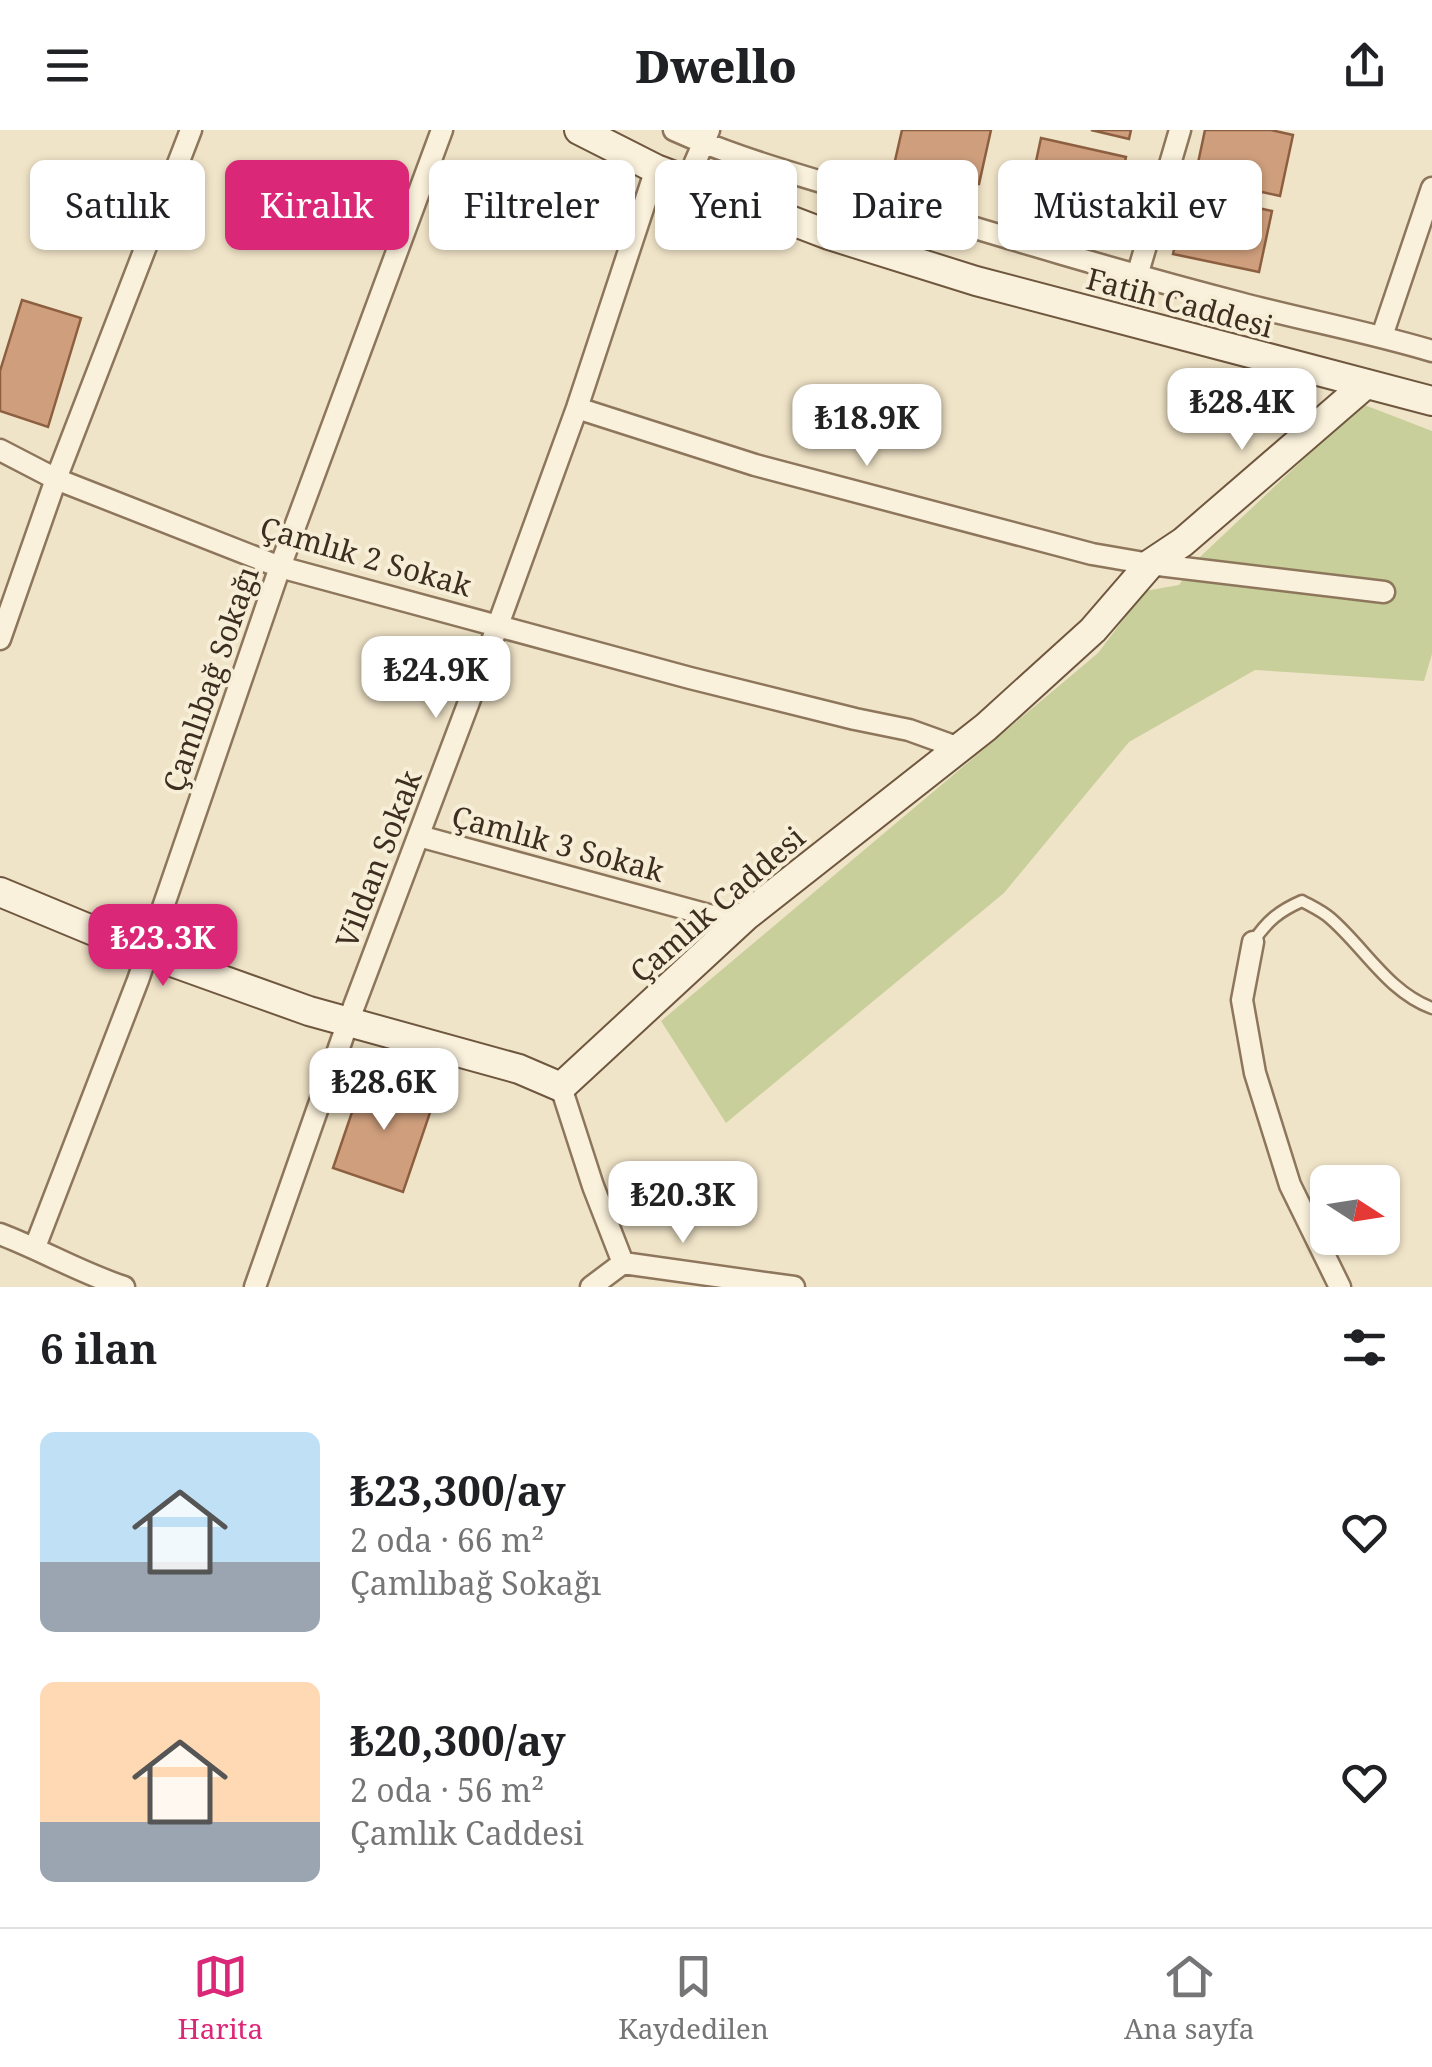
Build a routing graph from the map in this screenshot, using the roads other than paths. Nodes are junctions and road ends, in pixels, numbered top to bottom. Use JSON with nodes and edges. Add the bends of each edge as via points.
{"nodes":[{"id":1,"x":192,"y":130,"type":"edge"},
{"id":2,"x":442,"y":130,"type":"edge"},
{"id":3,"x":579,"y":130,"type":"edge"},
{"id":4,"x":674,"y":130,"type":"edge"},
{"id":5,"x":1180,"y":130,"type":"edge"},
{"id":6,"x":707,"y":137,"type":"edge"},
{"id":7,"x":697,"y":160,"type":"edge"},
{"id":8,"x":655,"y":168,"type":"edge"},
{"id":9,"x":655,"y":172,"type":"edge"},
{"id":10,"x":1432,"y":188,"type":"edge"},
{"id":11,"x":797,"y":222,"type":"edge"},
{"id":12,"x":1138,"y":276,"type":"junction"},
{"id":13,"x":1382,"y":336,"type":"junction"},
{"id":14,"x":1432,"y":351,"type":"edge"},
{"id":15,"x":1366,"y":384,"type":"junction"},
{"id":16,"x":1432,"y":401,"type":"edge"},
{"id":17,"x":577,"y":408,"type":"junction"},
{"id":18,"x":0,"y":450,"type":"edge"},
{"id":19,"x":56,"y":478,"type":"junction"},
{"id":20,"x":1150,"y":564,"type":"junction"},
{"id":21,"x":280,"y":567,"type":"junction"},
{"id":22,"x":1384,"y":592,"type":"dead end"},
{"id":23,"x":498,"y":625,"type":"junction"},
{"id":24,"x":0,"y":639,"type":"edge"},
{"id":25,"x":959,"y":748,"type":"junction"},
{"id":26,"x":419,"y":836,"type":"junction"},
{"id":27,"x":0,"y":892,"type":"edge"},
{"id":28,"x":738,"y":923,"type":"junction"},
{"id":29,"x":1253,"y":942,"type":"joint"},
{"id":30,"x":146,"y":953,"type":"junction"},
{"id":31,"x":1432,"y":1008,"type":"edge"},
{"id":32,"x":348,"y":1022,"type":"junction"},
{"id":33,"x":561,"y":1087,"type":"junction"},
{"id":34,"x":0,"y":1234,"type":"edge"},
{"id":35,"x":36,"y":1248,"type":"junction"},
{"id":36,"x":623,"y":1263,"type":"junction"},
{"id":37,"x":124,"y":1287,"type":"edge"},
{"id":38,"x":255,"y":1287,"type":"edge"},
{"id":39,"x":590,"y":1287,"type":"edge"},
{"id":40,"x":794,"y":1287,"type":"edge"},
{"id":41,"x":1340,"y":1287,"type":"edge"}],
"edges":[{"from":1,"to":19,"type":"street"},
{"from":2,"to":21,"type":"street","name":"Çamlıbağ Sokağı"},
{"from":3,"to":8,"type":"street","name":"Fatih Caddesi"},
{"from":4,"to":6,"type":"street"},
{"from":5,"to":12,"type":"street"},
{"from":6,"to":7,"type":"street"},
{"from":6,"to":12,"type":"street","via":[[865,195]]},
{"from":9,"to":17,"type":"street","name":"Vildan Sokak"},
{"from":10,"to":13,"type":"street"},
{"from":11,"to":15,"type":"street","name":"Fatih Caddesi","via":[[976,282]]},
{"from":12,"to":13,"type":"street"},
{"from":13,"to":14,"type":"street"},
{"from":15,"to":16,"type":"street","name":"Fatih Caddesi"},
{"from":15,"to":20,"type":"street","name":"Çamlık Caddesi"},
{"from":17,"to":20,"type":"street","via":[[755,465]]},
{"from":17,"to":23,"type":"street","name":"Vildan Sokak"},
{"from":18,"to":19,"type":"street","name":"Çamlık 2 Sokak"},
{"from":19,"to":21,"type":"street","name":"Çamlık 2 Sokak"},
{"from":19,"to":24,"type":"street"},
{"from":20,"to":22,"type":"street"},
{"from":20,"to":25,"type":"street","name":"Çamlık Caddesi","via":[[1093,630]]},
{"from":21,"to":23,"type":"street","name":"Çamlık 2 Sokak"},
{"from":21,"to":30,"type":"street","name":"Çamlıbağ Sokağı"},
{"from":23,"to":25,"type":"street","name":"Çamlık 2 Sokak"},
{"from":23,"to":26,"type":"street","name":"Vildan Sokak"},
{"from":25,"to":28,"type":"street","name":"Çamlık Caddesi"},
{"from":26,"to":28,"type":"street","name":"Çamlık 3 Sokak"},
{"from":26,"to":32,"type":"street","name":"Vildan Sokak"},
{"from":27,"to":30,"type":"street"},
{"from":28,"to":33,"type":"street","name":"Çamlık Caddesi"},
{"from":29,"to":31,"type":"lane","via":[[1280,910],[1302,901],[1326,914],[1415,1002]]},
{"from":29,"to":41,"type":"street","via":[[1242,1000],[1255,1072],[1290,1186]]},
{"from":30,"to":32,"type":"street"},
{"from":30,"to":35,"type":"street","name":"Çamlıbağ Sokağı"},
{"from":32,"to":33,"type":"street","via":[[520,1069]]},
{"from":32,"to":38,"type":"street","name":"Vildan Sokak"},
{"from":33,"to":36,"type":"street"},
{"from":34,"to":35,"type":"street"},
{"from":35,"to":37,"type":"street"},
{"from":36,"to":39,"type":"street"},
{"from":36,"to":40,"type":"street"}]}
